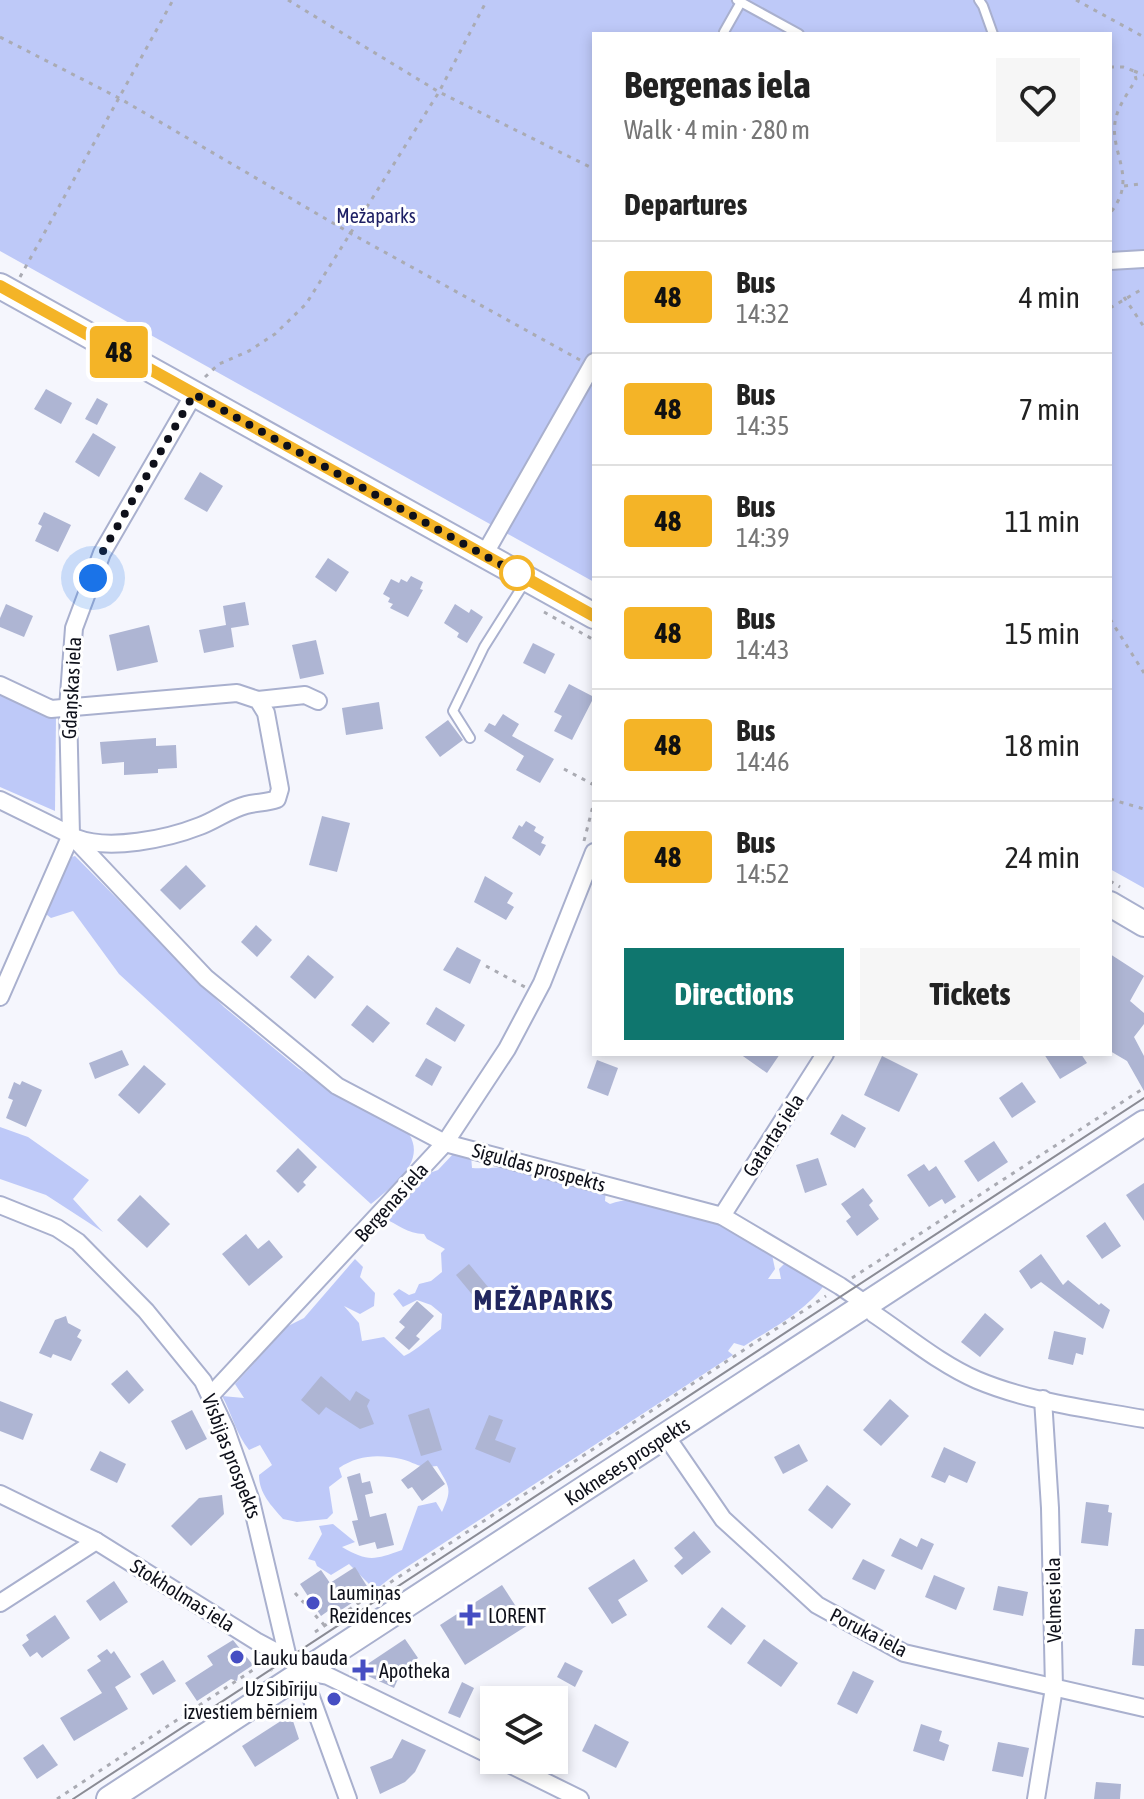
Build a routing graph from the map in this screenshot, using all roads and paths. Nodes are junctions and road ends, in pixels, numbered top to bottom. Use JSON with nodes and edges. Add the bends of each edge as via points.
{"nodes":[{"id":1,"x":173,"y":0,"type":"edge"},
{"id":2,"x":487,"y":0,"type":"edge"},
{"id":3,"x":979,"y":0,"type":"edge"},
{"id":4,"x":1076,"y":0,"type":"edge"},
{"id":5,"x":289,"y":1,"type":"edge"},
{"id":6,"x":739,"y":1,"type":"edge"},
{"id":7,"x":724,"y":32,"type":"dead end"},
{"id":8,"x":795,"y":32,"type":"edge"},
{"id":9,"x":992,"y":32,"type":"edge"},
{"id":10,"x":0,"y":37,"type":"edge"},
{"id":11,"x":1144,"y":37,"type":"edge"},
{"id":12,"x":1112,"y":67,"type":"edge"},
{"id":13,"x":1134,"y":71,"type":"junction"},
{"id":14,"x":1144,"y":75,"type":"edge"},
{"id":15,"x":439,"y":92,"type":"junction"},
{"id":16,"x":119,"y":98,"type":"junction"},
{"id":17,"x":592,"y":168,"type":"edge"},
{"id":18,"x":1141,"y":184,"type":"dead end"},
{"id":19,"x":1124,"y":186,"type":"junction"},
{"id":20,"x":1112,"y":210,"type":"edge"},
{"id":21,"x":350,"y":233,"type":"junction"},
{"id":22,"x":1144,"y":259,"type":"edge"},
{"id":23,"x":1112,"y":261,"type":"edge"},
{"id":24,"x":10,"y":282,"type":"edge"},
{"id":25,"x":1144,"y":288,"type":"edge"},
{"id":26,"x":1124,"y":297,"type":"junction"},
{"id":27,"x":1112,"y":306,"type":"edge"},
{"id":28,"x":1144,"y":327,"type":"edge"},
{"id":29,"x":592,"y":363,"type":"edge"},
{"id":30,"x":592,"y":366,"type":"edge"},
{"id":31,"x":198,"y":387,"type":"junction"},
{"id":32,"x":484,"y":555,"type":"junction"},
{"id":33,"x":527,"y":579,"type":"junction"},
{"id":34,"x":542,"y":611,"type":"dead end"},
{"id":35,"x":592,"y":615,"type":"edge"},
{"id":36,"x":1112,"y":622,"type":"edge"},
{"id":37,"x":592,"y":639,"type":"edge"},
{"id":38,"x":1144,"y":673,"type":"edge"},
{"id":39,"x":0,"y":685,"type":"edge"},
{"id":40,"x":258,"y":700,"type":"junction"},
{"id":41,"x":318,"y":701,"type":"dead end"},
{"id":42,"x":68,"y":708,"type":"junction"},
{"id":43,"x":470,"y":738,"type":"dead end"},
{"id":44,"x":564,"y":769,"type":"dead end"},
{"id":45,"x":592,"y":784,"type":"edge"},
{"id":46,"x":0,"y":800,"type":"edge"},
{"id":47,"x":1112,"y":800,"type":"edge"},
{"id":48,"x":1144,"y":809,"type":"edge"},
{"id":49,"x":592,"y":816,"type":"edge"},
{"id":50,"x":71,"y":835,"type":"junction"},
{"id":51,"x":587,"y":851,"type":"edge"},
{"id":52,"x":1112,"y":905,"type":"edge"},
{"id":53,"x":1144,"y":924,"type":"edge"},
{"id":54,"x":486,"y":966,"type":"dead end"},
{"id":55,"x":529,"y":977,"type":"dead end"},
{"id":56,"x":0,"y":997,"type":"edge"},
{"id":57,"x":824,"y":1056,"type":"edge"},
{"id":58,"x":1144,"y":1088,"type":"edge"},
{"id":59,"x":1144,"y":1123,"type":"edge"},
{"id":60,"x":445,"y":1143,"type":"junction"},
{"id":61,"x":0,"y":1205,"type":"edge"},
{"id":62,"x":722,"y":1216,"type":"junction"},
{"id":63,"x":840,"y":1286,"type":"junction"},
{"id":64,"x":866,"y":1304,"type":"junction"},
{"id":65,"x":211,"y":1395,"type":"junction"},
{"id":66,"x":1043,"y":1399,"type":"junction"},
{"id":67,"x":1144,"y":1419,"type":"edge"},
{"id":68,"x":666,"y":1436,"type":"junction"},
{"id":69,"x":0,"y":1494,"type":"edge"},
{"id":70,"x":96,"y":1541,"type":"junction"},
{"id":71,"x":295,"y":1593,"type":"dead end"},
{"id":72,"x":0,"y":1603,"type":"edge"},
{"id":73,"x":325,"y":1626,"type":"junction"},
{"id":74,"x":315,"y":1632,"type":"dead end"},
{"id":75,"x":265,"y":1662,"type":"dead end"},
{"id":76,"x":297,"y":1665,"type":"junction"},
{"id":77,"x":1054,"y":1688,"type":"junction"},
{"id":78,"x":295,"y":1696,"type":"dead end"},
{"id":79,"x":1144,"y":1708,"type":"edge"},
{"id":80,"x":290,"y":1717,"type":"dead end"},
{"id":81,"x":480,"y":1750,"type":"edge"},
{"id":82,"x":529,"y":1774,"type":"edge"},
{"id":83,"x":57,"y":1799,"type":"edge"},
{"id":84,"x":109,"y":1799,"type":"edge"},
{"id":85,"x":348,"y":1799,"type":"edge"},
{"id":86,"x":580,"y":1799,"type":"edge"},
{"id":87,"x":1036,"y":1799,"type":"edge"}],
"edges":[{"from":1,"to":16,"type":"path"},
{"from":2,"to":15,"type":"path"},
{"from":3,"to":9,"type":"lane"},
{"from":4,"to":11,"type":"path"},
{"from":5,"to":15,"type":"path"},
{"from":6,"to":7,"type":"lane"},
{"from":6,"to":8,"type":"lane"},
{"from":10,"to":16,"type":"path"},
{"from":12,"to":13,"type":"path"},
{"from":13,"to":14,"type":"path"},
{"from":13,"to":19,"type":"path","via":[[1136,79],[1116,114]]},
{"from":15,"to":17,"type":"path"},
{"from":15,"to":21,"type":"path"},
{"from":16,"to":21,"type":"path"},
{"from":16,"to":24,"type":"path"},
{"from":18,"to":19,"type":"path"},
{"from":19,"to":20,"type":"path"},
{"from":21,"to":29,"type":"path"},
{"from":21,"to":31,"type":"path","via":[[292,320],[249,351],[219,364]]},
{"from":22,"to":23,"type":"street"},
{"from":24,"to":31,"type":"street"},
{"from":25,"to":26,"type":"path"},
{"from":26,"to":27,"type":"path"},
{"from":26,"to":28,"type":"path"},
{"from":30,"to":32,"type":"street"},
{"from":31,"to":32,"type":"street"},
{"from":31,"to":42,"type":"street","name":"Gdaņskas iela","via":[[102,553],[74,628]]},
{"from":32,"to":33,"type":"street"},
{"from":33,"to":35,"type":"street"},
{"from":33,"to":43,"type":"lane","via":[[484,647],[453,711]]},
{"from":34,"to":37,"type":"path"},
{"from":36,"to":38,"type":"path"},
{"from":39,"to":42,"type":"street","via":[[51,709]]},
{"from":40,"to":41,"type":"street","via":[[305,695]]},
{"from":40,"to":42,"type":"street","via":[[237,693]]},
{"from":40,"to":50,"type":"street","via":[[269,728],[280,789],[277,799],[247,804],[160,839],[91,844]]},
{"from":42,"to":50,"type":"street","name":"Gdaņskas iela"},
{"from":44,"to":45,"type":"path"},
{"from":46,"to":50,"type":"street","name":"Siguldas prospekts"},
{"from":47,"to":48,"type":"path"},
{"from":49,"to":51,"type":"path"},
{"from":50,"to":56,"type":"street","name":"Gdaņskas iela"},
{"from":50,"to":60,"type":"street","name":"Siguldas prospekts","via":[[206,978],[337,1086]]},
{"from":51,"to":60,"type":"street","name":"Bergenas iela","via":[[542,983],[507,1049]]},
{"from":52,"to":53,"type":"street"},
{"from":54,"to":55,"type":"path","via":[[523,986]]},
{"from":57,"to":62,"type":"street","name":"Gatartas iela"},
{"from":58,"to":63,"type":"path"},
{"from":59,"to":64,"type":"street","name":"Kokneses prospekts"},
{"from":60,"to":62,"type":"street","name":"Siguldas prospekts"},
{"from":60,"to":65,"type":"street","name":"Bergenas iela"},
{"from":61,"to":65,"type":"street","name":"Visbijas prospekts","via":[[57,1228],[91,1253],[178,1348]]},
{"from":62,"to":63,"type":"street","name":"Siguldas prospekts"},
{"from":63,"to":64,"type":"street","name":"Siguldas prospekts"},
{"from":63,"to":73,"type":"path"},
{"from":64,"to":66,"type":"street","name":"Siguldas prospekts","via":[[953,1367],[1004,1390]]},
{"from":64,"to":68,"type":"street","name":"Kokneses prospekts"},
{"from":65,"to":76,"type":"street","name":"Visbijas prospekts","via":[[257,1520]]},
{"from":66,"to":67,"type":"street","name":"Siguldas prospekts"},
{"from":66,"to":77,"type":"street","name":"Velmes iela"},
{"from":68,"to":76,"type":"street","name":"Kokneses prospekts"},
{"from":68,"to":77,"type":"street","name":"Poruka iela","via":[[723,1519],[817,1605],[904,1653]]},
{"from":69,"to":70,"type":"street","name":"Stokholmas iela"},
{"from":70,"to":72,"type":"street"},
{"from":70,"to":76,"type":"street","name":"Stokholmas iela"},
{"from":71,"to":73,"type":"path"},
{"from":73,"to":74,"type":"path"},
{"from":75,"to":83,"type":"path"},
{"from":76,"to":81,"type":"street","name":"Stokholmas iela"},
{"from":76,"to":84,"type":"street","name":"Kokneses prospekts"},
{"from":76,"to":85,"type":"street","name":"Visbijas prospekts"},
{"from":77,"to":79,"type":"street","name":"Poruka iela"},
{"from":77,"to":87,"type":"street","name":"Velmes iela"},
{"from":78,"to":80,"type":"path"},
{"from":82,"to":86,"type":"street"}]}
